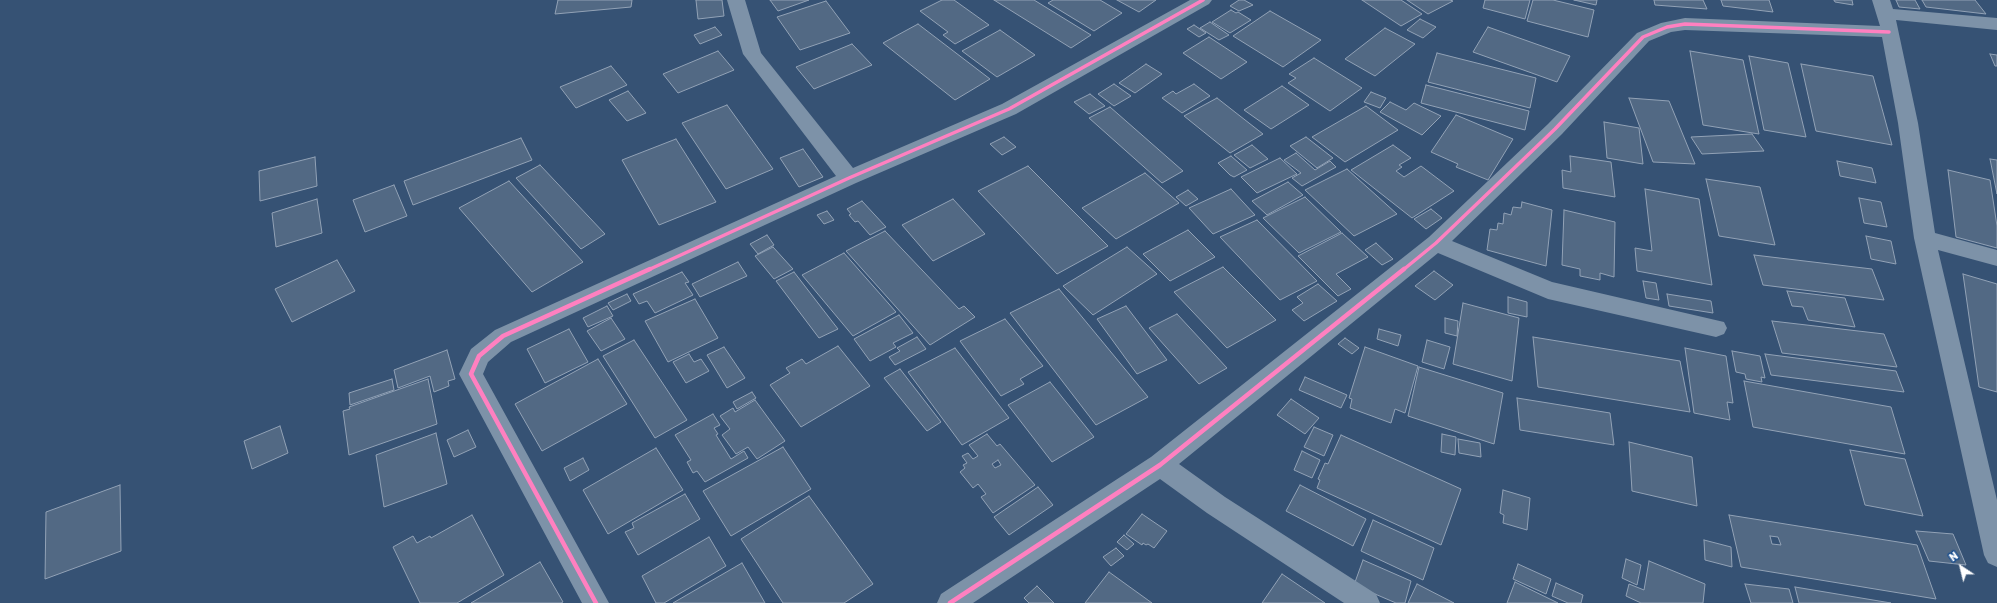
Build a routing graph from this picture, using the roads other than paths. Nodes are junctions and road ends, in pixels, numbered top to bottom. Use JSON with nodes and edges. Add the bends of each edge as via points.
{"nodes":[{"id":1,"x":736,"y":0,"type":"edge"},
{"id":2,"x":1203,"y":0,"type":"edge"},
{"id":3,"x":1885,"y":15,"type":"edge"},
{"id":4,"x":1997,"y":24,"type":"edge"},
{"id":5,"x":849,"y":178,"type":"junction"},
{"id":6,"x":1925,"y":238,"type":"junction"},
{"id":7,"x":1436,"y":243,"type":"junction"},
{"id":8,"x":1997,"y":258,"type":"edge"},
{"id":9,"x":1716,"y":328,"type":"dead end"},
{"id":10,"x":1160,"y":465,"type":"junction"},
{"id":11,"x":1997,"y":555,"type":"edge"},
{"id":12,"x":1363,"y":602,"type":"edge"},
{"id":13,"x":596,"y":603,"type":"edge"},
{"id":14,"x":950,"y":603,"type":"edge"}],
"edges":[{"from":1,"to":5,"type":"street","via":[[752,54]]},
{"from":2,"to":5,"type":"street","via":[[1009,109]]},
{"from":3,"to":4,"type":"street"},
{"from":3,"to":6,"type":"street","via":[[1908,123]]},
{"from":3,"to":7,"type":"street","via":[[1685,24],[1667,27],[1643,37],[1555,129]]},
{"from":5,"to":13,"type":"street","via":[[503,336],[479,356],[471,374]]},
{"from":6,"to":8,"type":"street"},
{"from":6,"to":11,"type":"street"},
{"from":7,"to":9,"type":"street","via":[[1548,290]]},
{"from":7,"to":10,"type":"street"},
{"from":10,"to":12,"type":"street"},
{"from":10,"to":14,"type":"street"}]}
